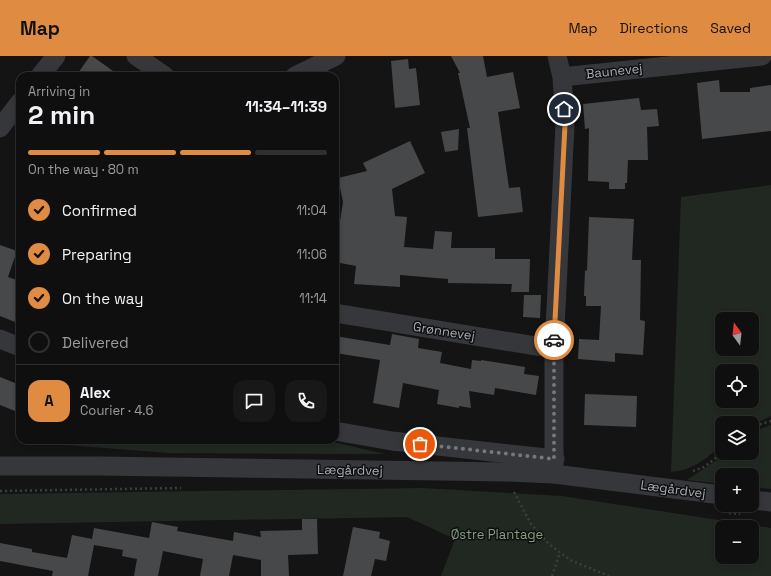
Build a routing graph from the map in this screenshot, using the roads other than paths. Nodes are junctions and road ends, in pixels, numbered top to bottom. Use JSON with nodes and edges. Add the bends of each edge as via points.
{"nodes":[{"id":1,"x":56,"y":56,"type":"edge"},
{"id":2,"x":136,"y":56,"type":"edge"},
{"id":3,"x":336,"y":56,"type":"edge"},
{"id":4,"x":557,"y":56,"type":"edge"},
{"id":5,"x":762,"y":56,"type":"edge"},
{"id":6,"x":43,"y":72,"type":"edge"},
{"id":7,"x":159,"y":72,"type":"edge"},
{"id":8,"x":303,"y":72,"type":"edge"},
{"id":9,"x":562,"y":77,"type":"junction"},
{"id":10,"x":16,"y":107,"type":"edge"},
{"id":11,"x":0,"y":128,"type":"edge"},
{"id":12,"x":339,"y":314,"type":"edge"},
{"id":13,"x":0,"y":340,"type":"edge"},
{"id":14,"x":16,"y":345,"type":"edge"},
{"id":15,"x":554,"y":349,"type":"junction"},
{"id":16,"x":339,"y":432,"type":"edge"},
{"id":17,"x":0,"y":466,"type":"edge"},
{"id":18,"x":554,"y":467,"type":"junction"},
{"id":19,"x":715,"y":502,"type":"edge"},
{"id":20,"x":771,"y":502,"type":"edge"},
{"id":21,"x":759,"y":505,"type":"edge"}],
"edges":[{"from":1,"to":6,"type":"street"},
{"from":2,"to":7,"type":"street"},
{"from":3,"to":8,"type":"street"},
{"from":4,"to":9,"type":"street"},
{"from":5,"to":9,"type":"street","name":"Baunevej"},
{"from":9,"to":15,"type":"street","via":[[565,125]]},
{"from":10,"to":11,"type":"street"},
{"from":12,"to":15,"type":"street","name":"Grønnevej"},
{"from":13,"to":14,"type":"street"},
{"from":15,"to":18,"type":"street"},
{"from":16,"to":18,"type":"street"},
{"from":17,"to":18,"type":"street","name":"Lægårdvej"},
{"from":18,"to":19,"type":"street","name":"Lægårdvej"},
{"from":20,"to":21,"type":"street"}]}
